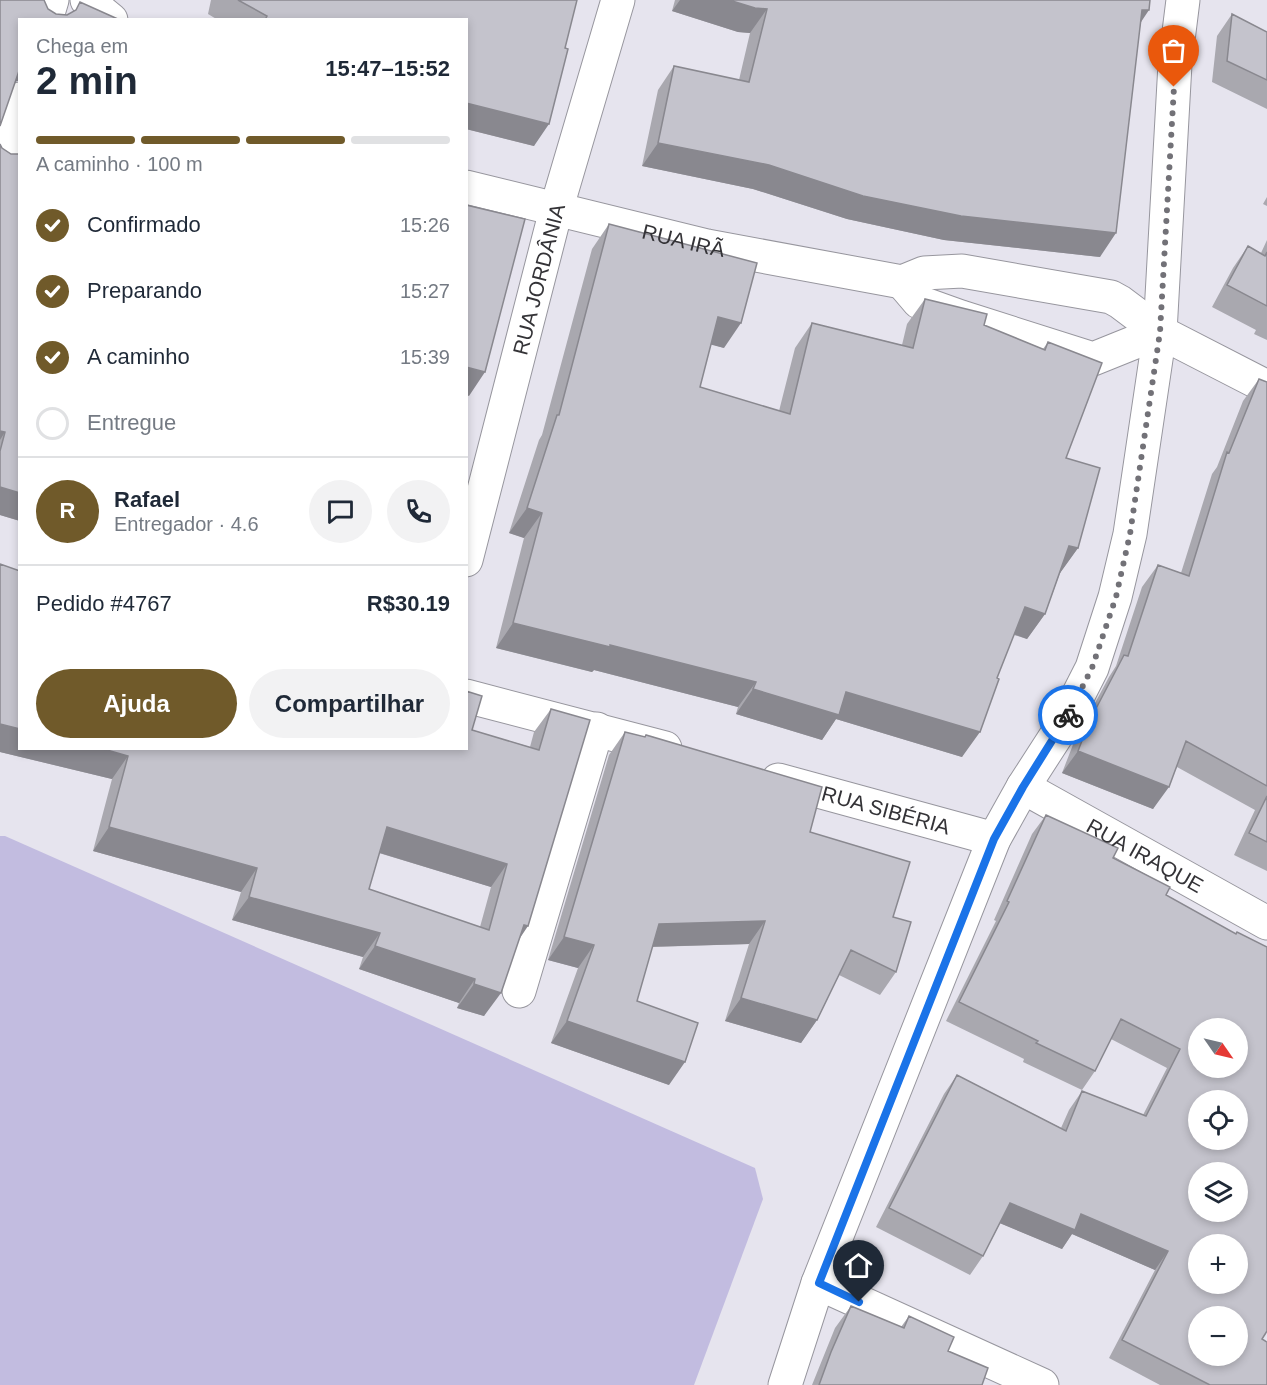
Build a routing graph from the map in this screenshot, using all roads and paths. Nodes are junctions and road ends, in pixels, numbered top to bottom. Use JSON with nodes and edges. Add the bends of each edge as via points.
{"nodes":[{"id":1,"x":52,"y":0,"type":"edge"},
{"id":2,"x":87,"y":0,"type":"edge"},
{"id":3,"x":618,"y":0,"type":"edge"},
{"id":4,"x":1183,"y":0,"type":"edge"},
{"id":5,"x":47,"y":18,"type":"edge"},
{"id":6,"x":109,"y":18,"type":"edge"},
{"id":7,"x":18,"y":105,"type":"edge"},
{"id":8,"x":0,"y":159,"type":"edge"},
{"id":9,"x":468,"y":188,"type":"edge"},
{"id":10,"x":556,"y":210,"type":"junction"},
{"id":11,"x":902,"y":282,"type":"junction"},
{"id":12,"x":1160,"y":332,"type":"junction"},
{"id":13,"x":1267,"y":387,"type":"edge"},
{"id":14,"x":468,"y":552,"type":"edge"},
{"id":15,"x":468,"y":697,"type":"edge"},
{"id":16,"x":597,"y":729,"type":"junction"},
{"id":17,"x":699,"y":758,"type":"edge"},
{"id":18,"x":744,"y":770,"type":"edge"},
{"id":19,"x":1023,"y":787,"type":"junction"},
{"id":20,"x":994,"y":839,"type":"junction"},
{"id":21,"x":1267,"y":923,"type":"edge"},
{"id":22,"x":519,"y":991,"type":"dead end"},
{"id":23,"x":819,"y":1283,"type":"junction"},
{"id":24,"x":785,"y":1385,"type":"edge"},
{"id":25,"x":1042,"y":1385,"type":"edge"}],
"edges":[{"from":1,"to":5,"type":"street"},
{"from":2,"to":6,"type":"street"},
{"from":3,"to":10,"type":"street","name":"RUA JORDÂNIA"},
{"from":4,"to":12,"type":"street","via":[[1175,64]]},
{"from":7,"to":8,"type":"street"},
{"from":9,"to":10,"type":"street","name":"RUA IRÃ"},
{"from":10,"to":11,"type":"street","name":"RUA IRÃ","via":[[707,246]]},
{"from":10,"to":14,"type":"street","name":"RUA JORDÂNIA"},
{"from":11,"to":12,"type":"street","name":"RUA IRÃ","via":[[924,273],[962,271],[1111,297]]},
{"from":11,"to":12,"type":"street","via":[[919,302],[1093,359]]},
{"from":12,"to":13,"type":"street","name":"RUA IRÃ"},
{"from":12,"to":19,"type":"street","via":[[1130,534],[1116,597],[1092,668],[1063,725]]},
{"from":15,"to":16,"type":"street"},
{"from":16,"to":17,"type":"street"},
{"from":16,"to":22,"type":"street"},
{"from":18,"to":20,"type":"street","name":"RUA SIBÉRIA"},
{"from":19,"to":20,"type":"street"},
{"from":19,"to":21,"type":"street","name":"RUA IRAQUE"},
{"from":20,"to":23,"type":"street"},
{"from":23,"to":24,"type":"street"},
{"from":23,"to":25,"type":"street"}]}
